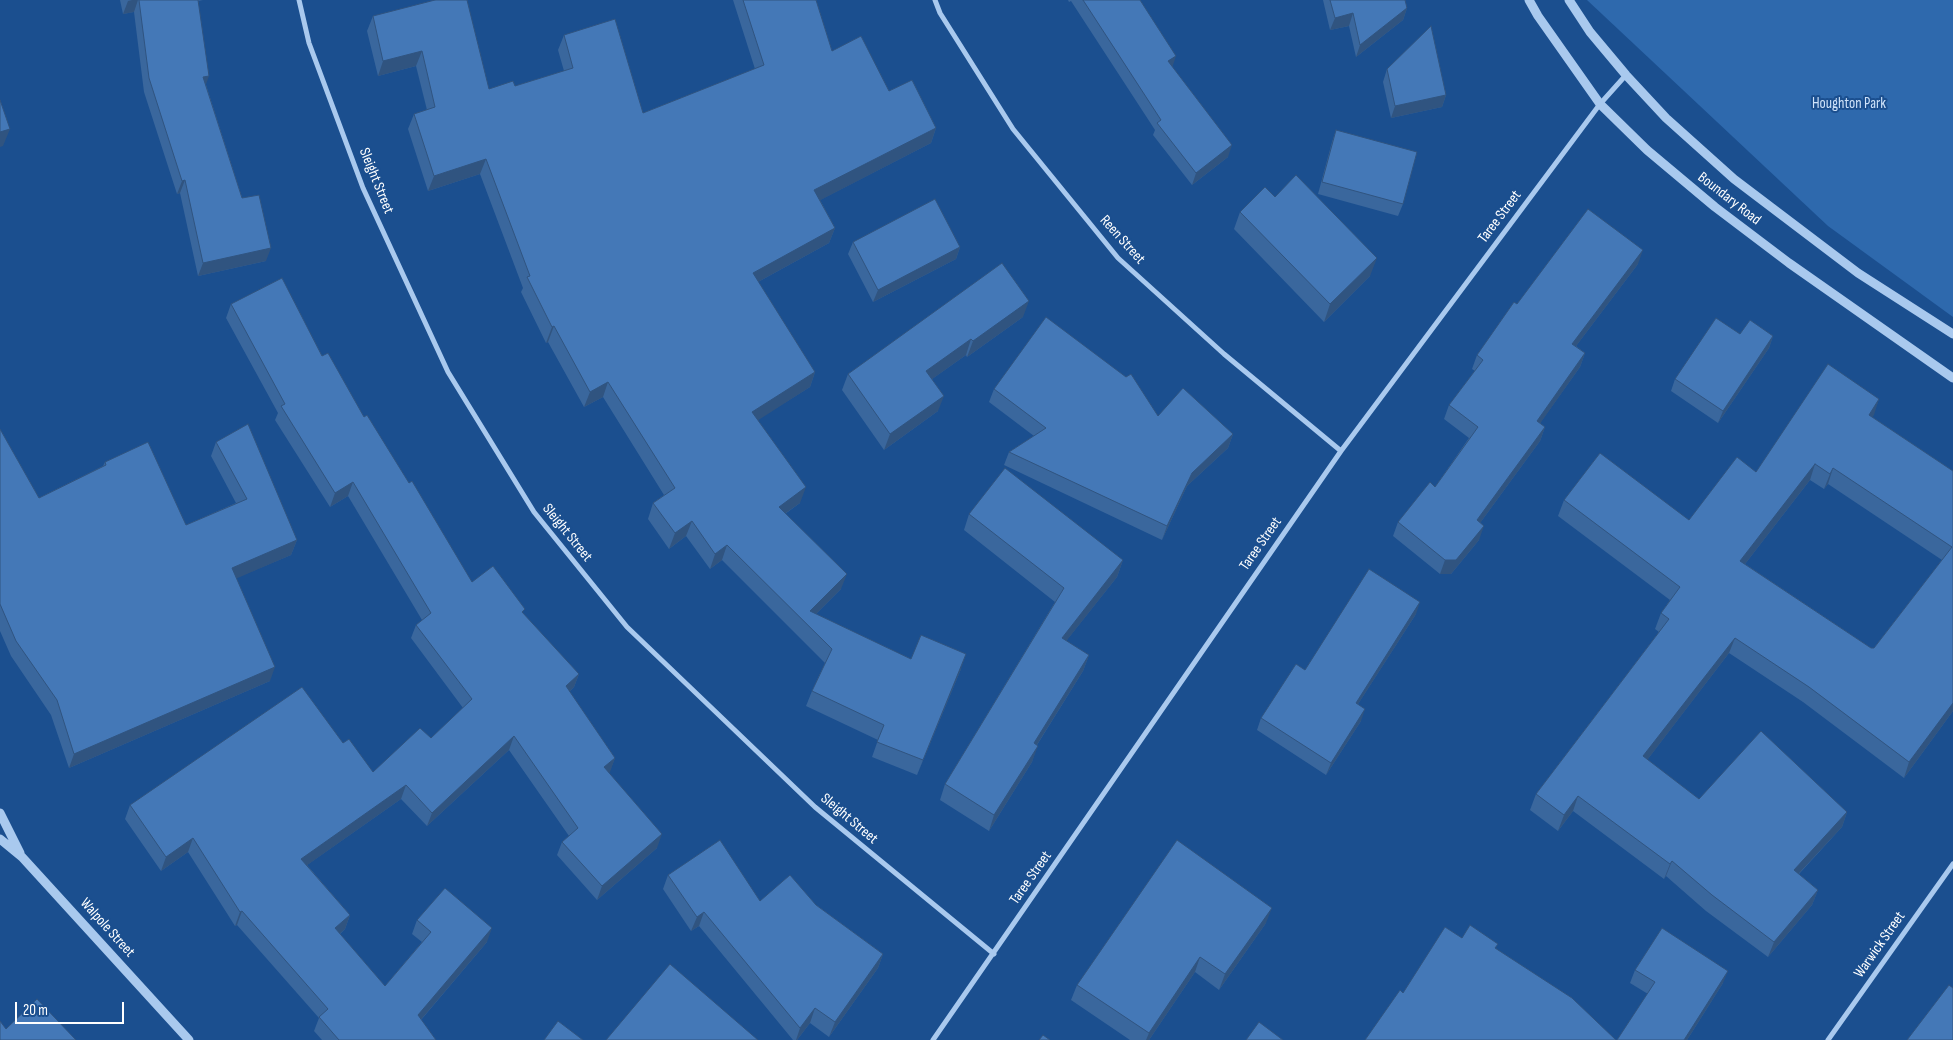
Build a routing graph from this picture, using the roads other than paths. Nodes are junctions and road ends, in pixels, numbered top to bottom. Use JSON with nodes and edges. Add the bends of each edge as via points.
{"nodes":[{"id":1,"x":299,"y":0,"type":"edge"},
{"id":2,"x":935,"y":0,"type":"edge"},
{"id":3,"x":1529,"y":0,"type":"edge"},
{"id":4,"x":1569,"y":0,"type":"edge"},
{"id":5,"x":1626,"y":75,"type":"junction"},
{"id":6,"x":1600,"y":104,"type":"junction"},
{"id":7,"x":1953,"y":334,"type":"edge"},
{"id":8,"x":1953,"y":378,"type":"edge"},
{"id":9,"x":1340,"y":451,"type":"junction"},
{"id":10,"x":0,"y":813,"type":"edge"},
{"id":11,"x":0,"y":839,"type":"edge"},
{"id":12,"x":22,"y":857,"type":"junction"},
{"id":13,"x":1953,"y":864,"type":"edge"},
{"id":14,"x":994,"y":954,"type":"junction"},
{"id":15,"x":189,"y":1040,"type":"edge"},
{"id":16,"x":933,"y":1040,"type":"edge"},
{"id":17,"x":1828,"y":1040,"type":"edge"}],
"edges":[{"from":1,"to":14,"type":"street","name":"Sleight Street","via":[[309,43],[371,206],[448,372],[534,512],[627,627],[655,654],[815,807]]},
{"from":2,"to":9,"type":"street","name":"Reen Street","via":[[1013,129],[1118,258],[1224,354]]},
{"from":3,"to":6,"type":"street","name":"Boundary Road"},
{"from":4,"to":5,"type":"street","name":"Boundary Road","via":[[1590,32]]},
{"from":5,"to":6,"type":"street","name":"Taree Street"},
{"from":5,"to":7,"type":"street","name":"Boundary Road","via":[[1666,118],[1734,179],[1858,273]]},
{"from":6,"to":8,"type":"street","name":"Boundary Road","via":[[1647,150],[1715,207],[1788,263]]},
{"from":6,"to":9,"type":"street","name":"Taree Street"},
{"from":9,"to":14,"type":"street","name":"Taree Street"},
{"from":10,"to":12,"type":"street"},
{"from":11,"to":12,"type":"street","name":"Walpole Street"},
{"from":12,"to":15,"type":"street","name":"Walpole Street"},
{"from":13,"to":17,"type":"street","name":"Warwick Street"},
{"from":14,"to":16,"type":"street","name":"Taree Street"}]}
